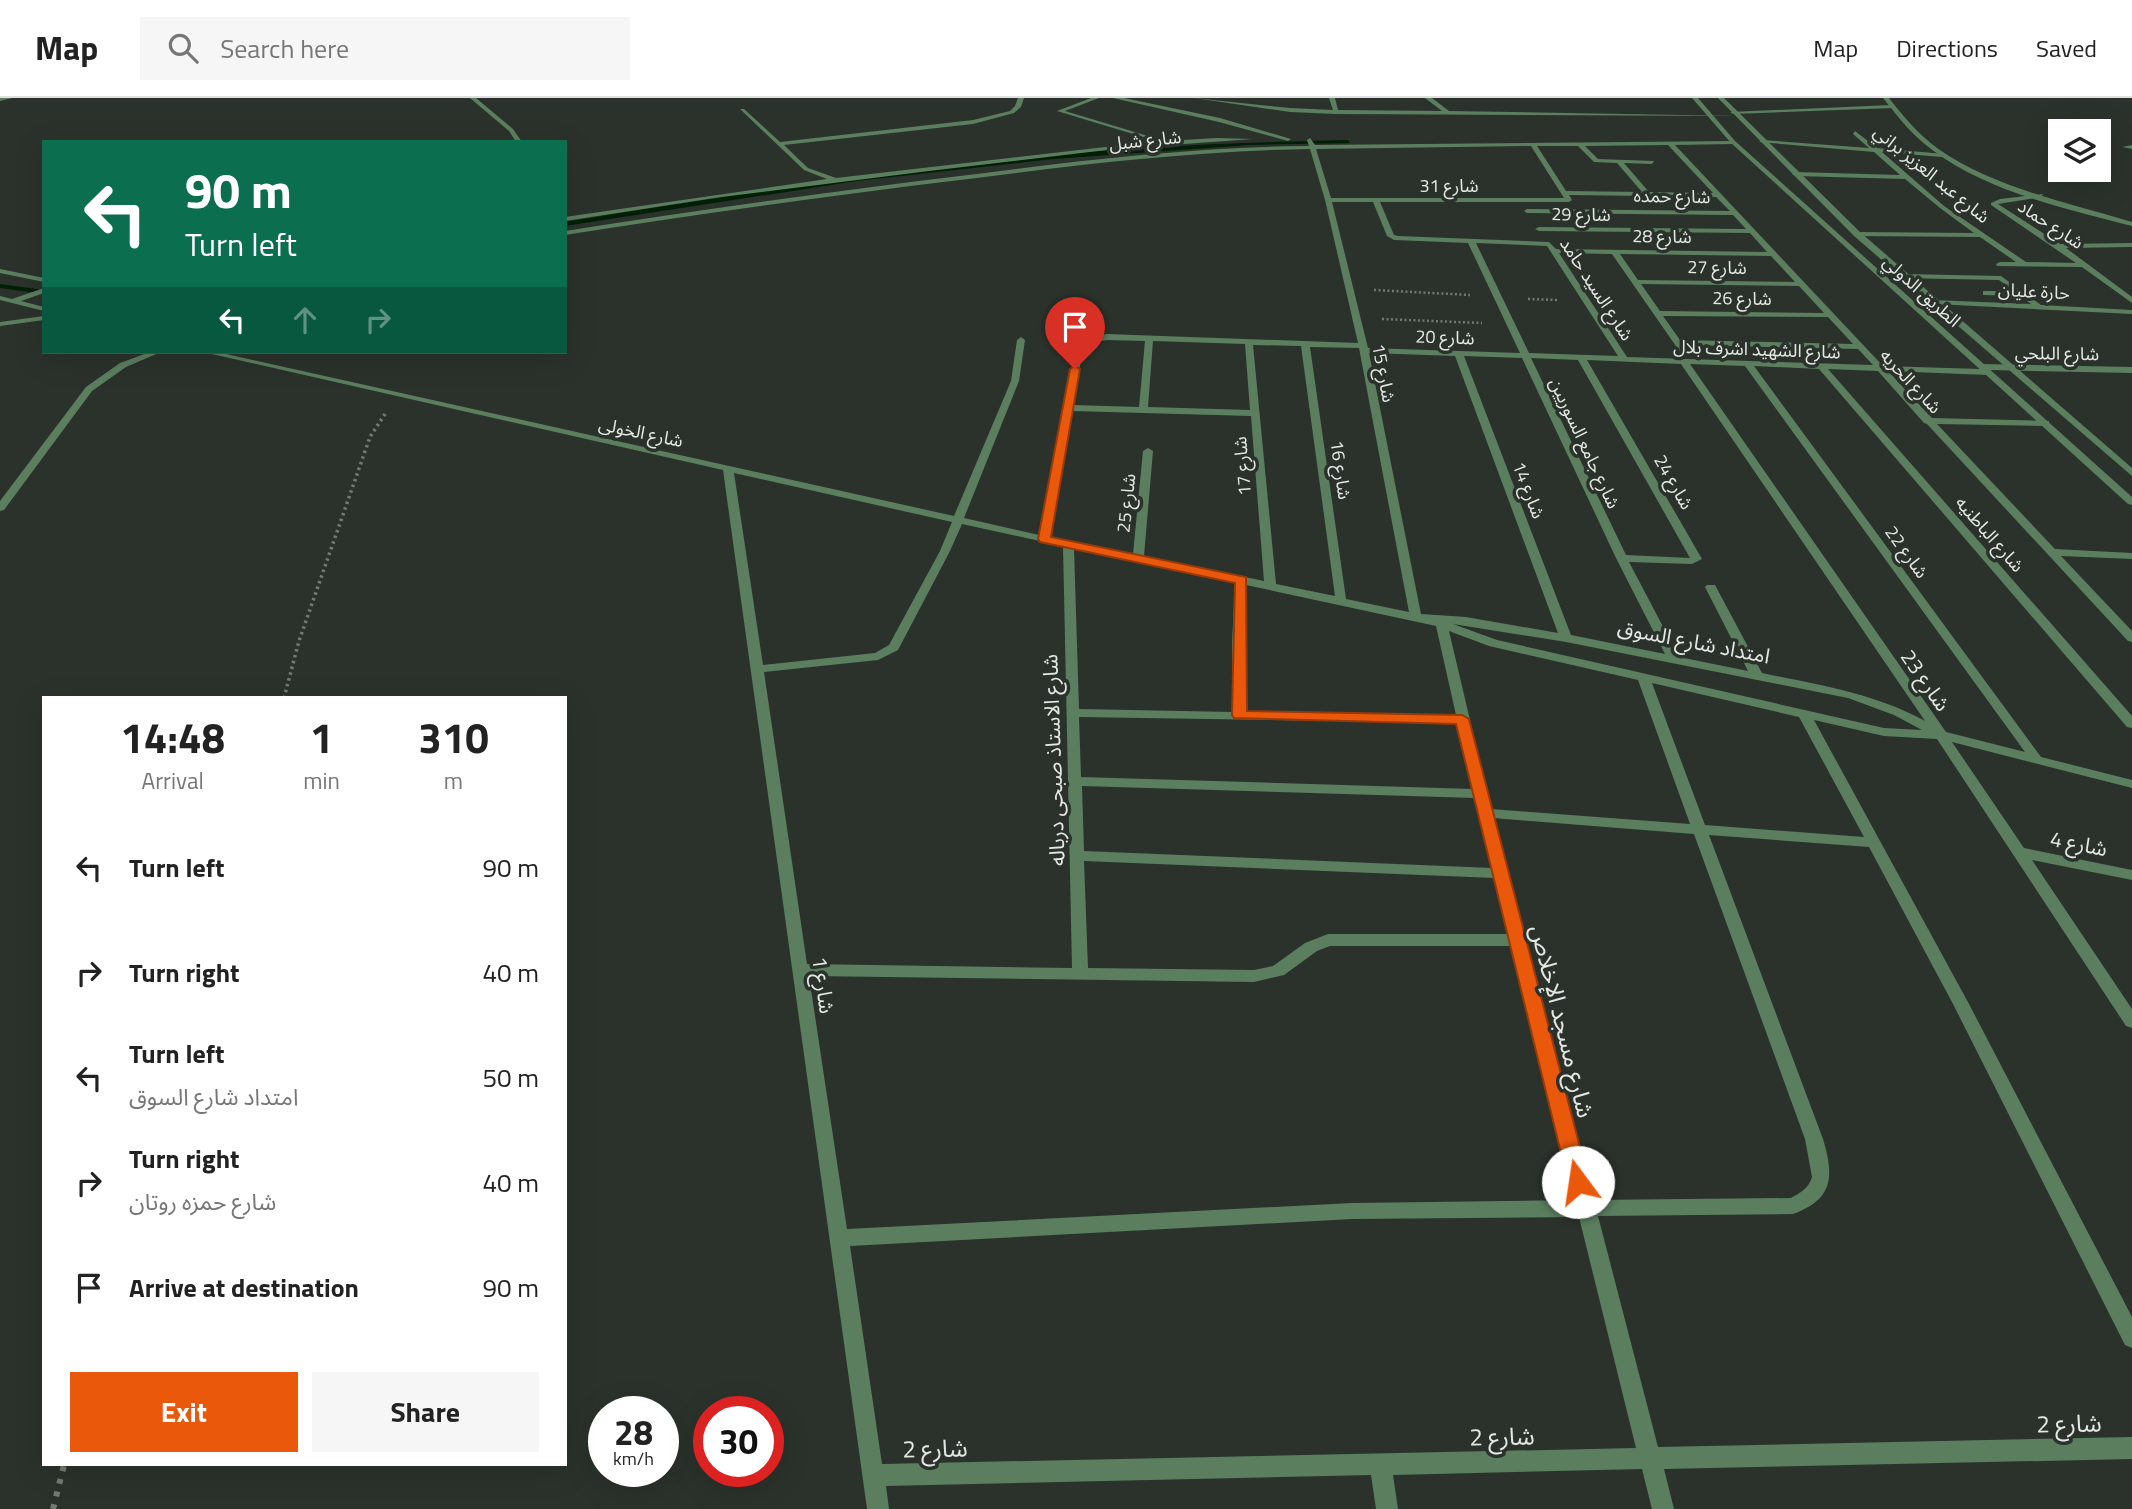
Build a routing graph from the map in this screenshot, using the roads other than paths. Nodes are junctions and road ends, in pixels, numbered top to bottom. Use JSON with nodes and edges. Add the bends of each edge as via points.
{"nodes":[{"id":1,"x":9,"y":98,"type":"edge"},
{"id":2,"x":473,"y":98,"type":"edge"},
{"id":3,"x":1021,"y":98,"type":"edge"},
{"id":4,"x":1096,"y":98,"type":"edge"},
{"id":5,"x":1116,"y":98,"type":"edge"},
{"id":6,"x":1197,"y":98,"type":"edge"},
{"id":7,"x":1289,"y":98,"type":"edge"},
{"id":8,"x":1332,"y":98,"type":"edge"},
{"id":9,"x":1428,"y":98,"type":"edge"},
{"id":10,"x":1695,"y":98,"type":"edge"},
{"id":11,"x":1721,"y":98,"type":"edge"},
{"id":12,"x":1829,"y":98,"type":"edge"},
{"id":13,"x":1886,"y":98,"type":"edge"},
{"id":14,"x":0,"y":99,"type":"edge"},
{"id":15,"x":1839,"y":107,"type":"junction"},
{"id":16,"x":1891,"y":107,"type":"junction"},
{"id":17,"x":742,"y":110,"type":"dead end"},
{"id":18,"x":1290,"y":110,"type":"junction"},
{"id":19,"x":1336,"y":112,"type":"junction"},
{"id":20,"x":1447,"y":112,"type":"junction"},
{"id":21,"x":1735,"y":114,"type":"junction"},
{"id":22,"x":1710,"y":115,"type":"junction"},
{"id":23,"x":1854,"y":133,"type":"dead end"},
{"id":24,"x":1730,"y":138,"type":"junction"},
{"id":25,"x":1288,"y":139,"type":"junction"},
{"id":26,"x":518,"y":140,"type":"edge"},
{"id":27,"x":1163,"y":142,"type":"junction"},
{"id":28,"x":1669,"y":142,"type":"junction"},
{"id":29,"x":1762,"y":142,"type":"junction"},
{"id":30,"x":1310,"y":143,"type":"junction"},
{"id":31,"x":1579,"y":143,"type":"junction"},
{"id":32,"x":779,"y":144,"type":"junction"},
{"id":33,"x":1531,"y":144,"type":"junction"},
{"id":34,"x":1877,"y":150,"type":"junction"},
{"id":35,"x":1942,"y":155,"type":"junction"},
{"id":36,"x":1652,"y":162,"type":"dead end"},
{"id":37,"x":1620,"y":163,"type":"junction"},
{"id":38,"x":1795,"y":174,"type":"junction"},
{"id":39,"x":1907,"y":177,"type":"junction"},
{"id":40,"x":835,"y":180,"type":"junction"},
{"id":41,"x":1647,"y":194,"type":"junction"},
{"id":42,"x":1715,"y":195,"type":"junction"},
{"id":43,"x":2042,"y":195,"type":"junction"},
{"id":44,"x":1568,"y":196,"type":"junction"},
{"id":45,"x":1328,"y":200,"type":"junction"},
{"id":46,"x":1376,"y":200,"type":"junction"},
{"id":47,"x":1520,"y":201,"type":"junction"},
{"id":48,"x":1527,"y":211,"type":"junction"},
{"id":49,"x":1663,"y":212,"type":"junction"},
{"id":50,"x":1732,"y":213,"type":"junction"},
{"id":51,"x":567,"y":219,"type":"edge"},
{"id":52,"x":2132,"y":224,"type":"edge"},
{"id":53,"x":1539,"y":229,"type":"junction"},
{"id":54,"x":1749,"y":231,"type":"junction"},
{"id":55,"x":567,"y":233,"type":"edge"},
{"id":56,"x":1857,"y":234,"type":"junction"},
{"id":57,"x":1982,"y":235,"type":"junction"},
{"id":58,"x":1471,"y":241,"type":"junction"},
{"id":59,"x":2132,"y":245,"type":"edge"},
{"id":60,"x":2058,"y":246,"type":"junction"},
{"id":61,"x":2120,"y":246,"type":"junction"},
{"id":62,"x":1551,"y":247,"type":"junction"},
{"id":63,"x":1614,"y":251,"type":"junction"},
{"id":64,"x":2132,"y":251,"type":"edge"},
{"id":65,"x":1770,"y":254,"type":"junction"},
{"id":66,"x":2000,"y":264,"type":"dead end"},
{"id":67,"x":2025,"y":265,"type":"junction"},
{"id":68,"x":2085,"y":265,"type":"junction"},
{"id":69,"x":0,"y":271,"type":"edge"},
{"id":70,"x":1905,"y":276,"type":"junction"},
{"id":71,"x":42,"y":280,"type":"edge"},
{"id":72,"x":1635,"y":282,"type":"junction"},
{"id":73,"x":1799,"y":284,"type":"junction"},
{"id":74,"x":42,"y":291,"type":"edge"},
{"id":75,"x":1986,"y":293,"type":"dead end"},
{"id":76,"x":2022,"y":294,"type":"junction"},
{"id":77,"x":0,"y":298,"type":"edge"},
{"id":78,"x":15,"y":300,"type":"junction"},
{"id":79,"x":2132,"y":301,"type":"edge"},
{"id":80,"x":1935,"y":302,"type":"junction"},
{"id":81,"x":2039,"y":307,"type":"junction"},
{"id":82,"x":42,"y":308,"type":"edge"},
{"id":83,"x":2132,"y":312,"type":"edge"},
{"id":84,"x":1657,"y":313,"type":"junction"},
{"id":85,"x":1828,"y":315,"type":"junction"},
{"id":86,"x":42,"y":318,"type":"edge"},
{"id":87,"x":0,"y":324,"type":"edge"},
{"id":88,"x":1149,"y":338,"type":"junction"},
{"id":89,"x":1021,"y":340,"type":"dead end"},
{"id":90,"x":1249,"y":342,"type":"junction"},
{"id":91,"x":1678,"y":342,"type":"junction"},
{"id":92,"x":1306,"y":344,"type":"junction"},
{"id":93,"x":1857,"y":347,"type":"junction"},
{"id":94,"x":1364,"y":348,"type":"junction"},
{"id":95,"x":152,"y":354,"type":"edge"},
{"id":96,"x":216,"y":354,"type":"edge"},
{"id":97,"x":1459,"y":354,"type":"junction"},
{"id":98,"x":1526,"y":356,"type":"junction"},
{"id":99,"x":1582,"y":359,"type":"junction"},
{"id":100,"x":1625,"y":360,"type":"junction"},
{"id":101,"x":1688,"y":362,"type":"junction"},
{"id":102,"x":1748,"y":364,"type":"junction"},
{"id":103,"x":1822,"y":366,"type":"junction"},
{"id":104,"x":1878,"y":368,"type":"junction"},
{"id":105,"x":2011,"y":368,"type":"junction"},
{"id":106,"x":1985,"y":370,"type":"junction"},
{"id":107,"x":2132,"y":370,"type":"edge"},
{"id":108,"x":1068,"y":408,"type":"junction"},
{"id":109,"x":1143,"y":410,"type":"junction"},
{"id":110,"x":1255,"y":413,"type":"junction"},
{"id":111,"x":1927,"y":421,"type":"junction"},
{"id":112,"x":2046,"y":423,"type":"junction"},
{"id":113,"x":1148,"y":451,"type":"dead end"},
{"id":114,"x":728,"y":468,"type":"junction"},
{"id":115,"x":2132,"y":473,"type":"edge"},
{"id":116,"x":2132,"y":502,"type":"edge"},
{"id":117,"x":0,"y":508,"type":"edge"},
{"id":118,"x":958,"y":520,"type":"junction"},
{"id":119,"x":1044,"y":539,"type":"junction"},
{"id":120,"x":1068,"y":544,"type":"junction"},
{"id":121,"x":2050,"y":552,"type":"junction"},
{"id":122,"x":2132,"y":556,"type":"edge"},
{"id":123,"x":1622,"y":558,"type":"junction"},
{"id":124,"x":1138,"y":559,"type":"junction"},
{"id":125,"x":1241,"y":580,"type":"junction"},
{"id":126,"x":1270,"y":586,"type":"junction"},
{"id":127,"x":1711,"y":587,"type":"dead end"},
{"id":128,"x":1341,"y":601,"type":"junction"},
{"id":129,"x":1416,"y":617,"type":"junction"},
{"id":130,"x":1436,"y":623,"type":"junction"},
{"id":131,"x":1566,"y":638,"type":"junction"},
{"id":132,"x":2132,"y":638,"type":"edge"},
{"id":133,"x":1673,"y":657,"type":"junction"},
{"id":134,"x":757,"y":669,"type":"junction"},
{"id":135,"x":1756,"y":674,"type":"junction"},
{"id":136,"x":1643,"y":676,"type":"junction"},
{"id":137,"x":1073,"y":713,"type":"junction"},
{"id":138,"x":1804,"y":713,"type":"junction"},
{"id":139,"x":1239,"y":715,"type":"junction"},
{"id":140,"x":1462,"y":719,"type":"junction"},
{"id":141,"x":2132,"y":724,"type":"edge"},
{"id":142,"x":1941,"y":735,"type":"junction"},
{"id":143,"x":2037,"y":760,"type":"junction"},
{"id":144,"x":1075,"y":781,"type":"junction"},
{"id":145,"x":2132,"y":784,"type":"edge"},
{"id":146,"x":1481,"y":794,"type":"junction"},
{"id":147,"x":1485,"y":813,"type":"junction"},
{"id":148,"x":1699,"y":831,"type":"junction"},
{"id":149,"x":1875,"y":843,"type":"junction"},
{"id":150,"x":2018,"y":852,"type":"junction"},
{"id":151,"x":1077,"y":856,"type":"junction"},
{"id":152,"x":1500,"y":873,"type":"junction"},
{"id":153,"x":2132,"y":875,"type":"edge"},
{"id":154,"x":1518,"y":940,"type":"junction"},
{"id":155,"x":801,"y":970,"type":"junction"},
{"id":156,"x":1080,"y":975,"type":"junction"},
{"id":157,"x":2132,"y":1022,"type":"edge"},
{"id":158,"x":1585,"y":1209,"type":"junction"},
{"id":159,"x":838,"y":1238,"type":"junction"},
{"id":160,"x":2132,"y":1338,"type":"edge"},
{"id":161,"x":2132,"y":1448,"type":"edge"},
{"id":162,"x":1650,"y":1459,"type":"junction"},
{"id":163,"x":1380,"y":1464,"type":"junction"},
{"id":164,"x":873,"y":1475,"type":"junction"},
{"id":165,"x":878,"y":1509,"type":"edge"},
{"id":166,"x":1387,"y":1509,"type":"edge"},
{"id":167,"x":1663,"y":1509,"type":"edge"}],
"edges":[{"from":1,"to":14,"type":"street"},
{"from":2,"to":26,"type":"street"},
{"from":3,"to":32,"type":"street","via":[[1012,112],[973,122]]},
{"from":4,"to":27,"type":"street","via":[[1060,110]]},
{"from":5,"to":25,"type":"street"},
{"from":6,"to":18,"type":"street"},
{"from":7,"to":18,"type":"street"},
{"from":8,"to":19,"type":"street"},
{"from":9,"to":20,"type":"street"},
{"from":10,"to":22,"type":"street","name":"الطريق الدولي"},
{"from":11,"to":21,"type":"street","name":"الطريق الدولي"},
{"from":12,"to":15,"type":"street"},
{"from":13,"to":16,"type":"street"},
{"from":15,"to":16,"type":"street"},
{"from":15,"to":21,"type":"street"},
{"from":16,"to":35,"type":"street"},
{"from":17,"to":32,"type":"street"},
{"from":18,"to":19,"type":"street"},
{"from":19,"to":20,"type":"street"},
{"from":20,"to":22,"type":"street"},
{"from":21,"to":22,"type":"street"},
{"from":21,"to":29,"type":"street","name":"الطريق الدولي"},
{"from":22,"to":24,"type":"street","name":"الطريق الدولي"},
{"from":23,"to":34,"type":"street","name":"شارع عبد العزيز براني"},
{"from":24,"to":28,"type":"street","name":"شارع شبل"},
{"from":24,"to":30,"type":"street","name":"شارع شبل"},
{"from":24,"to":106,"type":"street","name":"الطريق الدولي"},
{"from":25,"to":27,"type":"street","name":"شارع شبل"},
{"from":25,"to":30,"type":"street","name":"شارع شبل"},
{"from":27,"to":40,"type":"street","name":"شارع شبل"},
{"from":28,"to":31,"type":"street","name":"شارع شبل"},
{"from":28,"to":42,"type":"street","name":"شارع الحريه"},
{"from":29,"to":34,"type":"street"},
{"from":29,"to":38,"type":"street","name":"الطريق الدولي"},
{"from":30,"to":33,"type":"street","name":"شارع شبل"},
{"from":30,"to":45,"type":"street","name":"شارع 15"},
{"from":30,"to":55,"type":"street","name":"شارع شبل","via":[[1147,155],[735,206]]},
{"from":31,"to":33,"type":"street","name":"شارع شبل"},
{"from":31,"to":37,"type":"street","via":[[1592,160]]},
{"from":32,"to":40,"type":"street","via":[[806,169]]},
{"from":33,"to":44,"type":"street"},
{"from":34,"to":35,"type":"street"},
{"from":34,"to":39,"type":"street","name":"شارع عبد العزيز براني"},
{"from":35,"to":43,"type":"street"},
{"from":36,"to":37,"type":"street"},
{"from":37,"to":41,"type":"street"},
{"from":38,"to":39,"type":"street"},
{"from":38,"to":56,"type":"street","name":"الطريق الدولي"},
{"from":39,"to":57,"type":"street","name":"شارع عبد العزيز براني"},
{"from":40,"to":51,"type":"street","name":"شارع شبل"},
{"from":41,"to":42,"type":"street","name":"شارع 31"},
{"from":41,"to":44,"type":"street","name":"شارع 31"},
{"from":41,"to":49,"type":"street"},
{"from":42,"to":50,"type":"street","name":"شارع الحريه"},
{"from":43,"to":52,"type":"street"},
{"from":43,"to":60,"type":"street","name":"شارع حماد","via":[[1993,204]]},
{"from":44,"to":47,"type":"street","name":"شارع 31"},
{"from":45,"to":46,"type":"street","name":"شارع 31"},
{"from":45,"to":94,"type":"street","name":"شارع 15"},
{"from":46,"to":47,"type":"street","name":"شارع 31"},
{"from":46,"to":58,"type":"street","name":"شارع 28","via":[[1391,236]]},
{"from":47,"to":48,"type":"street","name":"شارع السيد حامد"},
{"from":48,"to":49,"type":"street","name":"شارع حمده"},
{"from":48,"to":53,"type":"street","name":"شارع السيد حامد"},
{"from":49,"to":50,"type":"street","name":"شارع حمده"},
{"from":50,"to":54,"type":"street","name":"شارع الحريه"},
{"from":53,"to":54,"type":"street","name":"شارع 29"},
{"from":53,"to":62,"type":"street","name":"شارع السيد حامد"},
{"from":54,"to":65,"type":"street","name":"شارع الحريه"},
{"from":56,"to":57,"type":"street"},
{"from":56,"to":70,"type":"street","name":"الطريق الدولي"},
{"from":57,"to":67,"type":"street","name":"شارع عبد العزيز براني"},
{"from":58,"to":62,"type":"street","name":"شارع 28"},
{"from":58,"to":98,"type":"street","name":"شارع جامع السوريين"},
{"from":59,"to":61,"type":"street"},
{"from":60,"to":61,"type":"street"},
{"from":60,"to":68,"type":"street","name":"شارع حماد"},
{"from":61,"to":64,"type":"street"},
{"from":62,"to":63,"type":"street","name":"شارع 28"},
{"from":62,"to":100,"type":"street","name":"شارع السيد حامد"},
{"from":63,"to":65,"type":"street","name":"شارع 28"},
{"from":63,"to":72,"type":"street","name":"شارع 23"},
{"from":65,"to":73,"type":"street","name":"شارع الحريه"},
{"from":66,"to":67,"type":"street"},
{"from":67,"to":68,"type":"street"},
{"from":68,"to":79,"type":"street","name":"شارع حماد"},
{"from":69,"to":71,"type":"street"},
{"from":70,"to":76,"type":"street","via":[[1994,276]]},
{"from":70,"to":80,"type":"street","name":"الطريق الدولي"},
{"from":72,"to":73,"type":"street","name":"شارع 27"},
{"from":72,"to":84,"type":"street","name":"شارع 23"},
{"from":73,"to":85,"type":"street","name":"شارع الحريه"},
{"from":74,"to":78,"type":"street"},
{"from":75,"to":76,"type":"street"},
{"from":76,"to":81,"type":"street"},
{"from":77,"to":78,"type":"street"},
{"from":78,"to":82,"type":"street"},
{"from":80,"to":81,"type":"street","name":"حارة عليان"},
{"from":80,"to":105,"type":"street","name":"الطريق الدولي"},
{"from":81,"to":83,"type":"street","name":"حارة عليان"},
{"from":84,"to":85,"type":"street","name":"شارع 26"},
{"from":84,"to":91,"type":"street","name":"شارع 23"},
{"from":85,"to":93,"type":"street","name":"شارع الحريه"},
{"from":86,"to":87,"type":"street"},
{"from":88,"to":90,"type":"street","name":"شارع 20"},
{"from":88,"to":108,"type":"street","name":"شارع 20","via":[[1107,337],[1080,345]]},
{"from":88,"to":109,"type":"street"},
{"from":89,"to":118,"type":"street","via":[[1016,381]]},
{"from":90,"to":92,"type":"street","name":"شارع 20"},
{"from":90,"to":110,"type":"street","name":"شارع 17"},
{"from":91,"to":93,"type":"street"},
{"from":91,"to":101,"type":"street","name":"شارع 23"},
{"from":92,"to":94,"type":"street","name":"شارع 20"},
{"from":92,"to":128,"type":"street","name":"شارع 16"},
{"from":93,"to":104,"type":"street","name":"شارع الحريه"},
{"from":94,"to":97,"type":"street","name":"شارع 20"},
{"from":94,"to":129,"type":"street","name":"شارع 15"},
{"from":95,"to":117,"type":"street","via":[[123,365],[89,389]]},
{"from":96,"to":114,"type":"street","name":"شارع الخولى"},
{"from":97,"to":98,"type":"street","name":"شارع 20"},
{"from":97,"to":131,"type":"street","name":"شارع 14"},
{"from":98,"to":99,"type":"street","name":"شارع الشهيد اشرف بلال"},
{"from":98,"to":123,"type":"street","name":"شارع جامع السوريين"},
{"from":99,"to":100,"type":"street","name":"شارع الشهيد اشرف بلال"},
{"from":99,"to":123,"type":"street","name":"شارع 24","via":[[1696,559]]},
{"from":100,"to":101,"type":"street","name":"شارع الشهيد اشرف بلال"},
{"from":101,"to":102,"type":"street","name":"شارع الشهيد اشرف بلال"},
{"from":101,"to":142,"type":"street","name":"شارع 23"},
{"from":102,"to":103,"type":"street","name":"شارع الشهيد اشرف بلال"},
{"from":102,"to":143,"type":"street","name":"شارع 22"},
{"from":103,"to":104,"type":"street","name":"شارع الشهيد اشرف بلال"},
{"from":103,"to":141,"type":"street","name":"شارع الباطنيه"},
{"from":104,"to":106,"type":"street","name":"شارع الشهيد اشرف بلال"},
{"from":104,"to":111,"type":"street","name":"شارع الحريه"},
{"from":105,"to":106,"type":"street","name":"شارع البلحي"},
{"from":105,"to":107,"type":"street","name":"شارع البلحي"},
{"from":105,"to":115,"type":"street","name":"الطريق الدولي"},
{"from":106,"to":112,"type":"street","name":"الطريق الدولي"},
{"from":108,"to":109,"type":"street"},
{"from":108,"to":119,"type":"street"},
{"from":109,"to":110,"type":"street"},
{"from":110,"to":126,"type":"street","name":"شارع 17"},
{"from":111,"to":112,"type":"street"},
{"from":111,"to":121,"type":"street","name":"شارع الحريه"},
{"from":112,"to":116,"type":"street","name":"الطريق الدولي"},
{"from":113,"to":124,"type":"street","name":"شارع 25"},
{"from":114,"to":118,"type":"street","name":"شارع الخولى"},
{"from":114,"to":134,"type":"street","name":"شارع 1"},
{"from":118,"to":119,"type":"street","name":"شارع الخولى"},
{"from":118,"to":134,"type":"street","via":[[894,647],[878,656]]},
{"from":119,"to":120,"type":"street","name":"شارع الخولى"},
{"from":120,"to":124,"type":"street","name":"امتداد شارع السوق"},
{"from":120,"to":137,"type":"street","name":"شارع الاستاذ صبحى درباله"},
{"from":121,"to":122,"type":"street"},
{"from":121,"to":132,"type":"street","name":"شارع الحريه"},
{"from":123,"to":133,"type":"street","name":"شارع جامع السوريين"},
{"from":124,"to":125,"type":"street","name":"امتداد شارع السوق"},
{"from":125,"to":126,"type":"street","name":"امتداد شارع السوق"},
{"from":125,"to":139,"type":"street"},
{"from":126,"to":128,"type":"street","name":"امتداد شارع السوق"},
{"from":127,"to":135,"type":"street"},
{"from":128,"to":129,"type":"street","name":"امتداد شارع السوق"},
{"from":129,"to":130,"type":"street","name":"امتداد شارع السوق"},
{"from":130,"to":131,"type":"street","name":"امتداد شارع السوق","via":[[1466,621]]},
{"from":130,"to":136,"type":"street","name":"امتداد شارع السوق","via":[[1493,643]]},
{"from":130,"to":140,"type":"street","name":"شارع مسجد الإخلاص"},
{"from":131,"to":133,"type":"street","name":"امتداد شارع السوق"},
{"from":133,"to":135,"type":"street","name":"امتداد شارع السوق"},
{"from":134,"to":155,"type":"street","name":"شارع 1"},
{"from":135,"to":142,"type":"street","name":"امتداد شارع السوق","via":[[1875,703]]},
{"from":136,"to":138,"type":"street","name":"امتداد شارع السوق"},
{"from":136,"to":148,"type":"street"},
{"from":137,"to":139,"type":"street"},
{"from":137,"to":144,"type":"street","name":"شارع الاستاذ صبحى درباله"},
{"from":138,"to":142,"type":"street","name":"امتداد شارع السوق","via":[[1884,732]]},
{"from":138,"to":149,"type":"street"},
{"from":139,"to":140,"type":"street"},
{"from":140,"to":146,"type":"street","name":"شارع مسجد الإخلاص"},
{"from":142,"to":143,"type":"street","name":"امتداد شارع السوق"},
{"from":142,"to":150,"type":"street","name":"شارع 23"},
{"from":143,"to":145,"type":"street","name":"امتداد شارع السوق"},
{"from":144,"to":146,"type":"street"},
{"from":144,"to":151,"type":"street","name":"شارع الاستاذ صبحى درباله"},
{"from":146,"to":147,"type":"street","name":"شارع مسجد الإخلاص"},
{"from":147,"to":148,"type":"street"},
{"from":147,"to":152,"type":"street","name":"شارع مسجد الإخلاص"},
{"from":148,"to":149,"type":"street"},
{"from":148,"to":158,"type":"street","via":[[1815,1150],[1821,1176],[1817,1191],[1793,1206]]},
{"from":149,"to":160,"type":"street"},
{"from":150,"to":153,"type":"street","name":"شارع 4"},
{"from":150,"to":157,"type":"street","name":"شارع 23"},
{"from":151,"to":152,"type":"street"},
{"from":151,"to":156,"type":"street","name":"شارع الاستاذ صبحى درباله"},
{"from":152,"to":154,"type":"street","name":"شارع مسجد الإخلاص"},
{"from":154,"to":156,"type":"street","via":[[1328,940],[1278,971],[1254,976]]},
{"from":154,"to":158,"type":"street","name":"شارع مسجد الإخلاص"},
{"from":155,"to":156,"type":"street"},
{"from":155,"to":159,"type":"street","name":"شارع 1"},
{"from":158,"to":159,"type":"street","via":[[1352,1211]]},
{"from":158,"to":162,"type":"street","name":"شارع مسجد الإخلاص"},
{"from":159,"to":164,"type":"street","name":"شارع 1"},
{"from":161,"to":162,"type":"street","name":"شارع 2"},
{"from":162,"to":163,"type":"street","name":"شارع 2"},
{"from":162,"to":167,"type":"street","name":"شارع مسجد الإخلاص"},
{"from":163,"to":164,"type":"street","name":"شارع 2"},
{"from":163,"to":166,"type":"street"},
{"from":164,"to":165,"type":"street","name":"شارع 1"}]}
